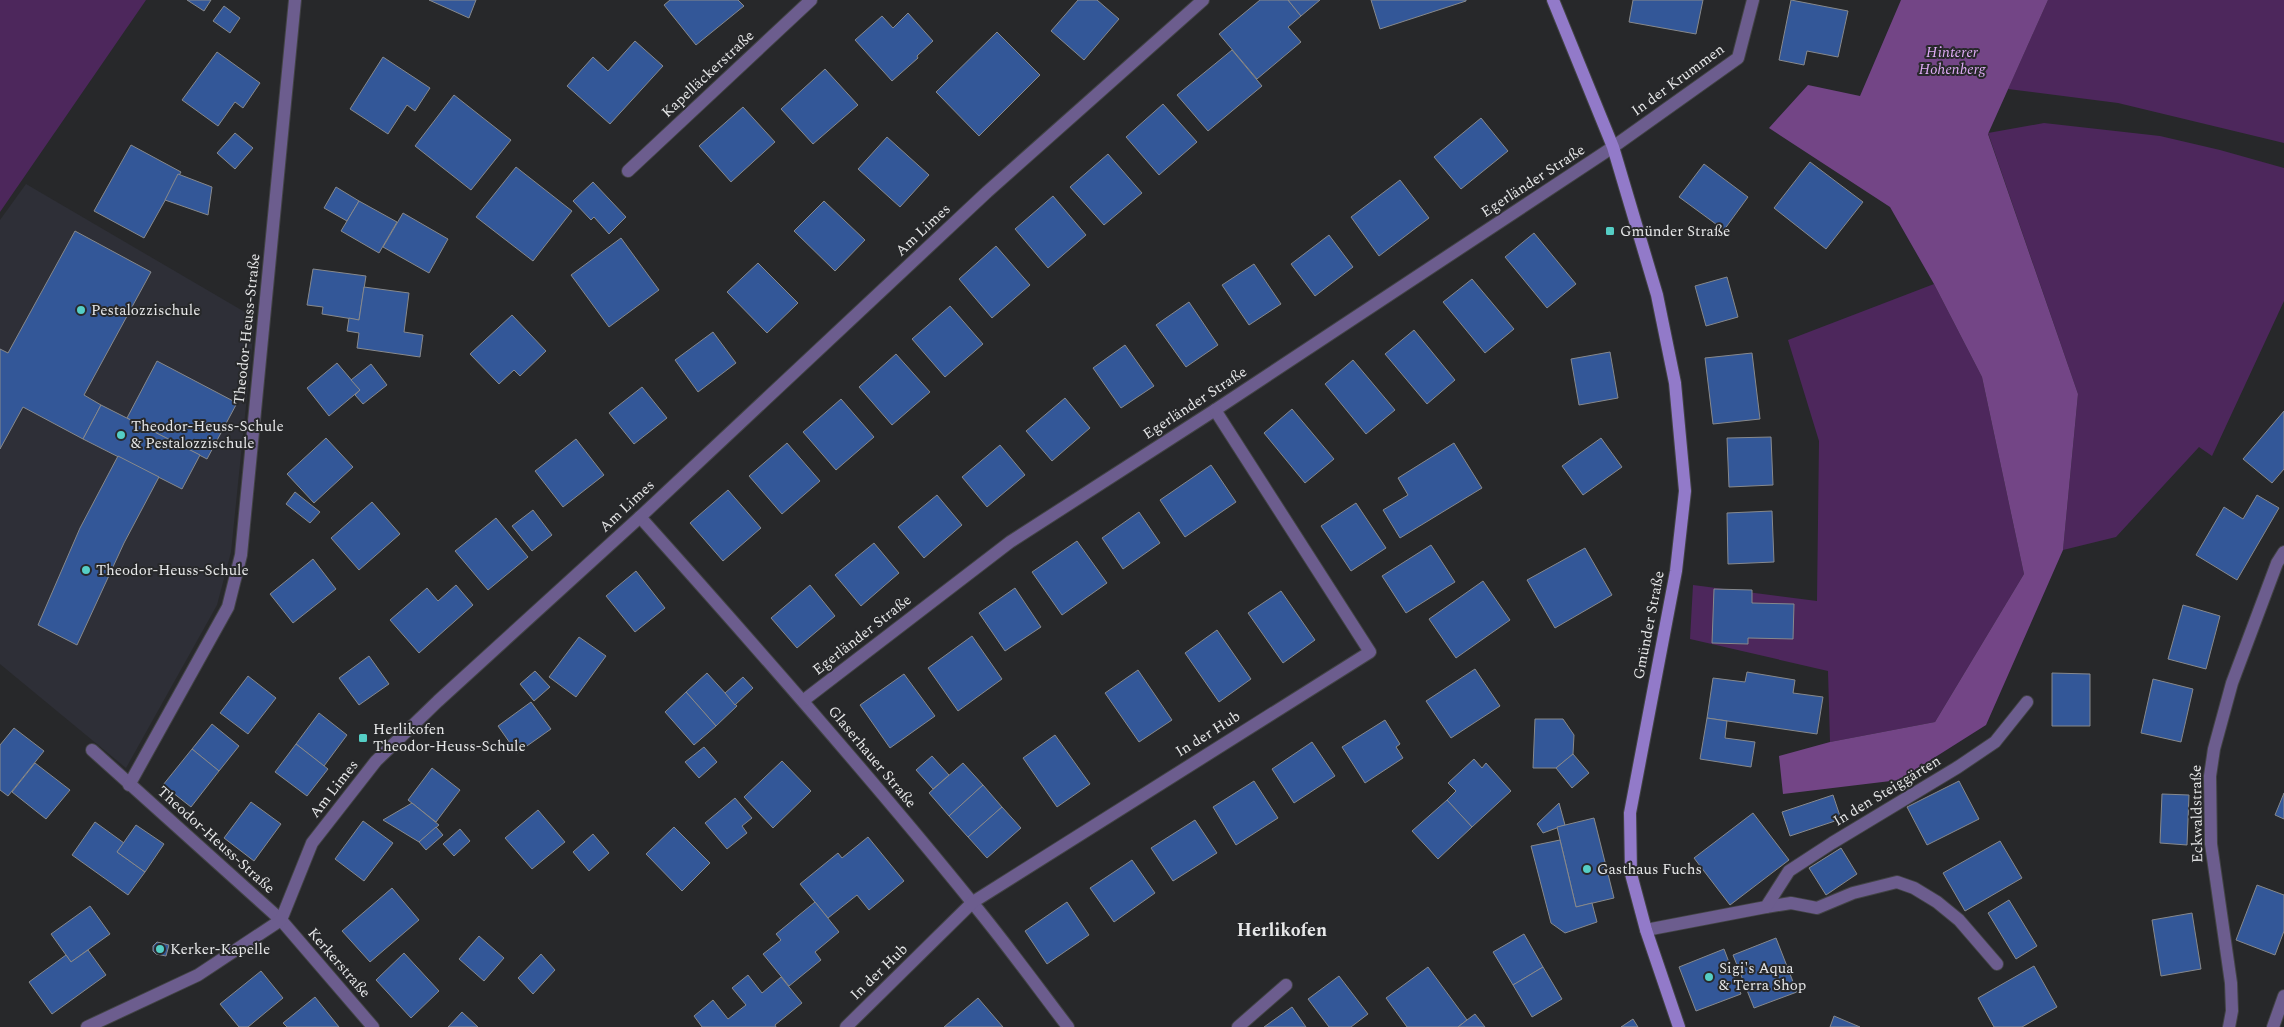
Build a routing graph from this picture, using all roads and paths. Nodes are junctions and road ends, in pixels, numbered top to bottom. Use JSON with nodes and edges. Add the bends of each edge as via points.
{"nodes":[{"id":1,"x":295,"y":0,"type":"edge"},
{"id":2,"x":811,"y":0,"type":"edge"},
{"id":3,"x":1203,"y":0,"type":"edge"},
{"id":4,"x":1553,"y":0,"type":"edge"},
{"id":5,"x":1753,"y":0,"type":"edge"},
{"id":6,"x":1613,"y":147,"type":"junction"},
{"id":7,"x":628,"y":171,"type":"dead end"},
{"id":8,"x":1215,"y":410,"type":"junction"},
{"id":9,"x":640,"y":517,"type":"junction"},
{"id":10,"x":2284,"y":552,"type":"edge"},
{"id":11,"x":804,"y":700,"type":"junction"},
{"id":12,"x":2027,"y":702,"type":"dead end"},
{"id":13,"x":92,"y":750,"type":"dead end"},
{"id":14,"x":129,"y":785,"type":"junction"},
{"id":15,"x":972,"y":902,"type":"junction"},
{"id":16,"x":1766,"y":907,"type":"junction"},
{"id":17,"x":281,"y":920,"type":"junction"},
{"id":18,"x":1646,"y":930,"type":"junction"},
{"id":19,"x":1997,"y":964,"type":"dead end"},
{"id":20,"x":1286,"y":986,"type":"dead end"},
{"id":21,"x":2284,"y":996,"type":"edge"},
{"id":22,"x":87,"y":1027,"type":"edge"},
{"id":23,"x":373,"y":1027,"type":"edge"},
{"id":24,"x":846,"y":1027,"type":"edge"},
{"id":25,"x":1068,"y":1027,"type":"edge"},
{"id":26,"x":1238,"y":1027,"type":"edge"},
{"id":27,"x":1678,"y":1027,"type":"edge"},
{"id":28,"x":2229,"y":1027,"type":"edge"},
{"id":29,"x":2273,"y":1027,"type":"edge"}],
"edges":[{"from":1,"to":14,"type":"street","name":"Theodor-Heuss-Straße","via":[[241,555],[228,607]]},
{"from":2,"to":7,"type":"street","name":"Kapelläckerstraße"},
{"from":3,"to":9,"type":"street","name":"Am Limes","via":[[987,192]]},
{"from":4,"to":6,"type":"main road","name":"Gmünder Straße"},
{"from":5,"to":6,"type":"street","name":"In der Krummen","via":[[1738,58]]},
{"from":6,"to":8,"type":"street","name":"Egerländer Straße"},
{"from":6,"to":18,"type":"main road","name":"Gmünder Straße","via":[[1658,295],[1675,383],[1685,491],[1676,571],[1630,813],[1631,874]]},
{"from":8,"to":11,"type":"street","name":"Egerländer Straße","via":[[1010,542]]},
{"from":8,"to":15,"type":"street","name":"In der Hub","via":[[1370,652]]},
{"from":9,"to":11,"type":"street","name":"Glaserhauer Straße"},
{"from":9,"to":17,"type":"street","name":"Am Limes","via":[[376,761],[312,843]]},
{"from":10,"to":28,"type":"street","name":"Eckwaldstraße","via":[[2232,683],[2210,776],[2210,844],[2231,983]]},
{"from":11,"to":15,"type":"street","name":"Glaserhauer Straße"},
{"from":12,"to":16,"type":"street","name":"In den Steiggärten","via":[[1995,742],[1789,871]]},
{"from":13,"to":14,"type":"street","name":"Theodor-Heuss-Straße"},
{"from":14,"to":17,"type":"street","name":"Theodor-Heuss-Straße"},
{"from":15,"to":24,"type":"street","name":"In der Hub"},
{"from":15,"to":25,"type":"street","name":"Glaserhauer Straße"},
{"from":16,"to":18,"type":"street"},
{"from":16,"to":19,"type":"street","via":[[1791,903],[1817,908],[1861,891],[1897,882],[1937,902],[1959,920]]},
{"from":17,"to":22,"type":"street","via":[[198,975]]},
{"from":17,"to":23,"type":"street","name":"Kerkerstraße"},
{"from":18,"to":27,"type":"main road","name":"Gmünder Straße"},
{"from":20,"to":26,"type":"street"},
{"from":21,"to":29,"type":"street"}]}
